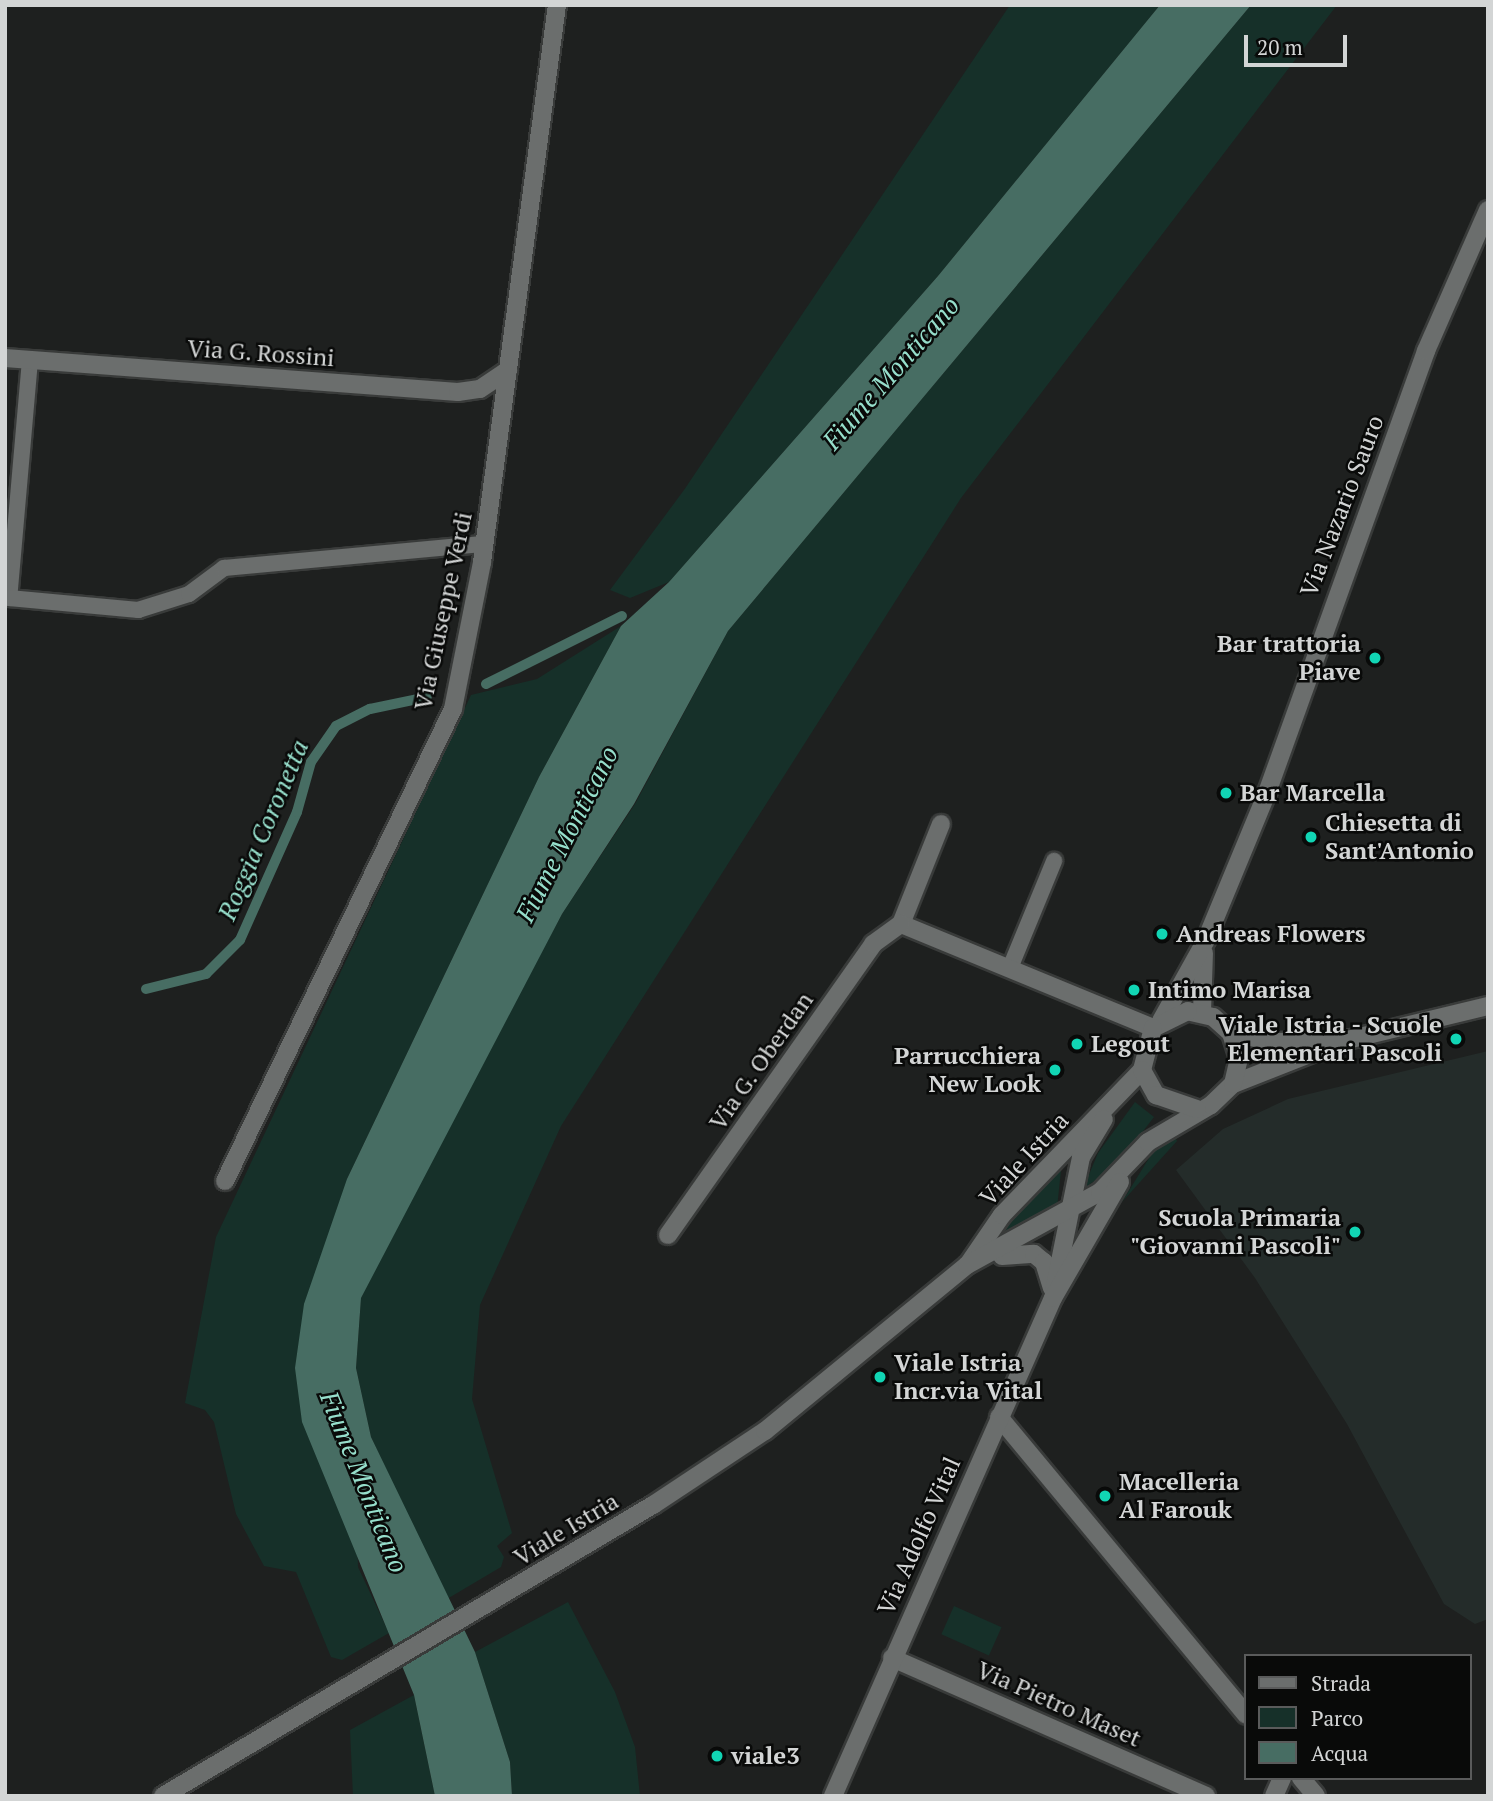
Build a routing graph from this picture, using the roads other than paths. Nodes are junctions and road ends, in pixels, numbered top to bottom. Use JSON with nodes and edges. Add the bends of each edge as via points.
{"nodes":[{"id":1,"x":557,"y":5,"type":"edge"},
{"id":2,"x":1488,"y":210,"type":"edge"},
{"id":3,"x":5,"y":358,"type":"edge"},
{"id":4,"x":30,"y":360,"type":"junction"},
{"id":5,"x":508,"y":370,"type":"junction"},
{"id":6,"x":485,"y":544,"type":"junction"},
{"id":7,"x":941,"y":824,"type":"dead end"},
{"id":8,"x":1054,"y":861,"type":"dead end"},
{"id":9,"x":901,"y":924,"type":"junction"},
{"id":10,"x":1206,"y":940,"type":"junction"},
{"id":11,"x":1010,"y":968,"type":"junction"},
{"id":12,"x":1488,"y":1006,"type":"edge"},
{"id":13,"x":1202,"y":1012,"type":"junction"},
{"id":14,"x":1157,"y":1024,"type":"junction"},
{"id":15,"x":1231,"y":1032,"type":"junction"},
{"id":16,"x":1343,"y":1041,"type":"junction"},
{"id":17,"x":1142,"y":1070,"type":"junction"},
{"id":18,"x":1233,"y":1084,"type":"junction"},
{"id":19,"x":1121,"y":1091,"type":"junction"},
{"id":20,"x":1197,"y":1109,"type":"junction"},
{"id":21,"x":1148,"y":1142,"type":"junction"},
{"id":22,"x":225,"y":1181,"type":"dead end"},
{"id":23,"x":1067,"y":1212,"type":"junction"},
{"id":24,"x":668,"y":1236,"type":"dead end"},
{"id":25,"x":967,"y":1265,"type":"junction"},
{"id":26,"x":1053,"y":1298,"type":"junction"},
{"id":27,"x":999,"y":1417,"type":"junction"},
{"id":28,"x":892,"y":1658,"type":"junction"},
{"id":29,"x":1244,"y":1713,"type":"edge"},
{"id":30,"x":1281,"y":1780,"type":"edge"},
{"id":31,"x":1303,"y":1780,"type":"edge"},
{"id":32,"x":163,"y":1796,"type":"edge"},
{"id":33,"x":833,"y":1796,"type":"edge"},
{"id":34,"x":1206,"y":1796,"type":"edge"},
{"id":35,"x":1274,"y":1796,"type":"edge"},
{"id":36,"x":1316,"y":1796,"type":"edge"}],
"edges":[{"from":1,"to":5,"type":"street","name":"Via Giuseppe Verdi"},
{"from":2,"to":10,"type":"street","name":"Via Nazario Sauro","via":[[1459,266],[1320,635],[1308,687]]},
{"from":3,"to":4,"type":"street","name":"Via G. Rossini"},
{"from":4,"to":5,"type":"street","name":"Via G. Rossini","via":[[458,392],[480,389]]},
{"from":4,"to":6,"type":"lane","via":[[9,598],[138,610],[189,594],[224,568]]},
{"from":5,"to":6,"type":"street","name":"Via Giuseppe Verdi"},
{"from":6,"to":22,"type":"street","name":"Via Giuseppe Verdi","via":[[453,709]]},
{"from":7,"to":9,"type":"street"},
{"from":8,"to":11,"type":"lane"},
{"from":9,"to":11,"type":"street"},
{"from":9,"to":24,"type":"street","name":"Via G. Oberdan","via":[[873,944]]},
{"from":10,"to":13,"type":"street","name":"Via Nazario Sauro"},
{"from":10,"to":14,"type":"street","name":"Via Nazario Sauro"},
{"from":11,"to":14,"type":"street"},
{"from":12,"to":16,"type":"street","name":"Viale Istria"},
{"from":13,"to":14,"type":"street"},
{"from":13,"to":15,"type":"street","name":"Viale Istria"},
{"from":14,"to":17,"type":"street"},
{"from":15,"to":16,"type":"street","name":"Viale Istria","via":[[1274,1041]]},
{"from":15,"to":18,"type":"street","via":[[1239,1058]]},
{"from":16,"to":18,"type":"street","name":"Viale Istria"},
{"from":17,"to":19,"type":"street","name":"Viale Istria"},
{"from":17,"to":20,"type":"street","via":[[1156,1096]]},
{"from":18,"to":20,"type":"street","name":"Viale Istria"},
{"from":19,"to":23,"type":"street","name":"Viale Istria","via":[[1082,1157]]},
{"from":19,"to":25,"type":"street","name":"Viale Istria","via":[[1002,1215]]},
{"from":20,"to":21,"type":"street","name":"Viale Istria"},
{"from":21,"to":23,"type":"street","name":"Viale Istria","via":[[1100,1192]]},
{"from":21,"to":26,"type":"street","name":"Via Adolfo Vital"},
{"from":23,"to":25,"type":"street","name":"Viale Istria"},
{"from":23,"to":26,"type":"street","name":"Via Adolfo Vital"},
{"from":25,"to":26,"type":"street","via":[[1021,1251],[1034,1254],[1048,1270]]},
{"from":25,"to":32,"type":"street","name":"Viale Istria","via":[[765,1431],[350,1690]]},
{"from":26,"to":27,"type":"street","name":"Via Adolfo Vital"},
{"from":27,"to":28,"type":"street","name":"Via Adolfo Vital"},
{"from":27,"to":29,"type":"street"},
{"from":28,"to":33,"type":"street","name":"Via Adolfo Vital"},
{"from":28,"to":34,"type":"street","name":"Via Pietro Maset"},
{"from":30,"to":35,"type":"street"},
{"from":31,"to":36,"type":"street"}]}
